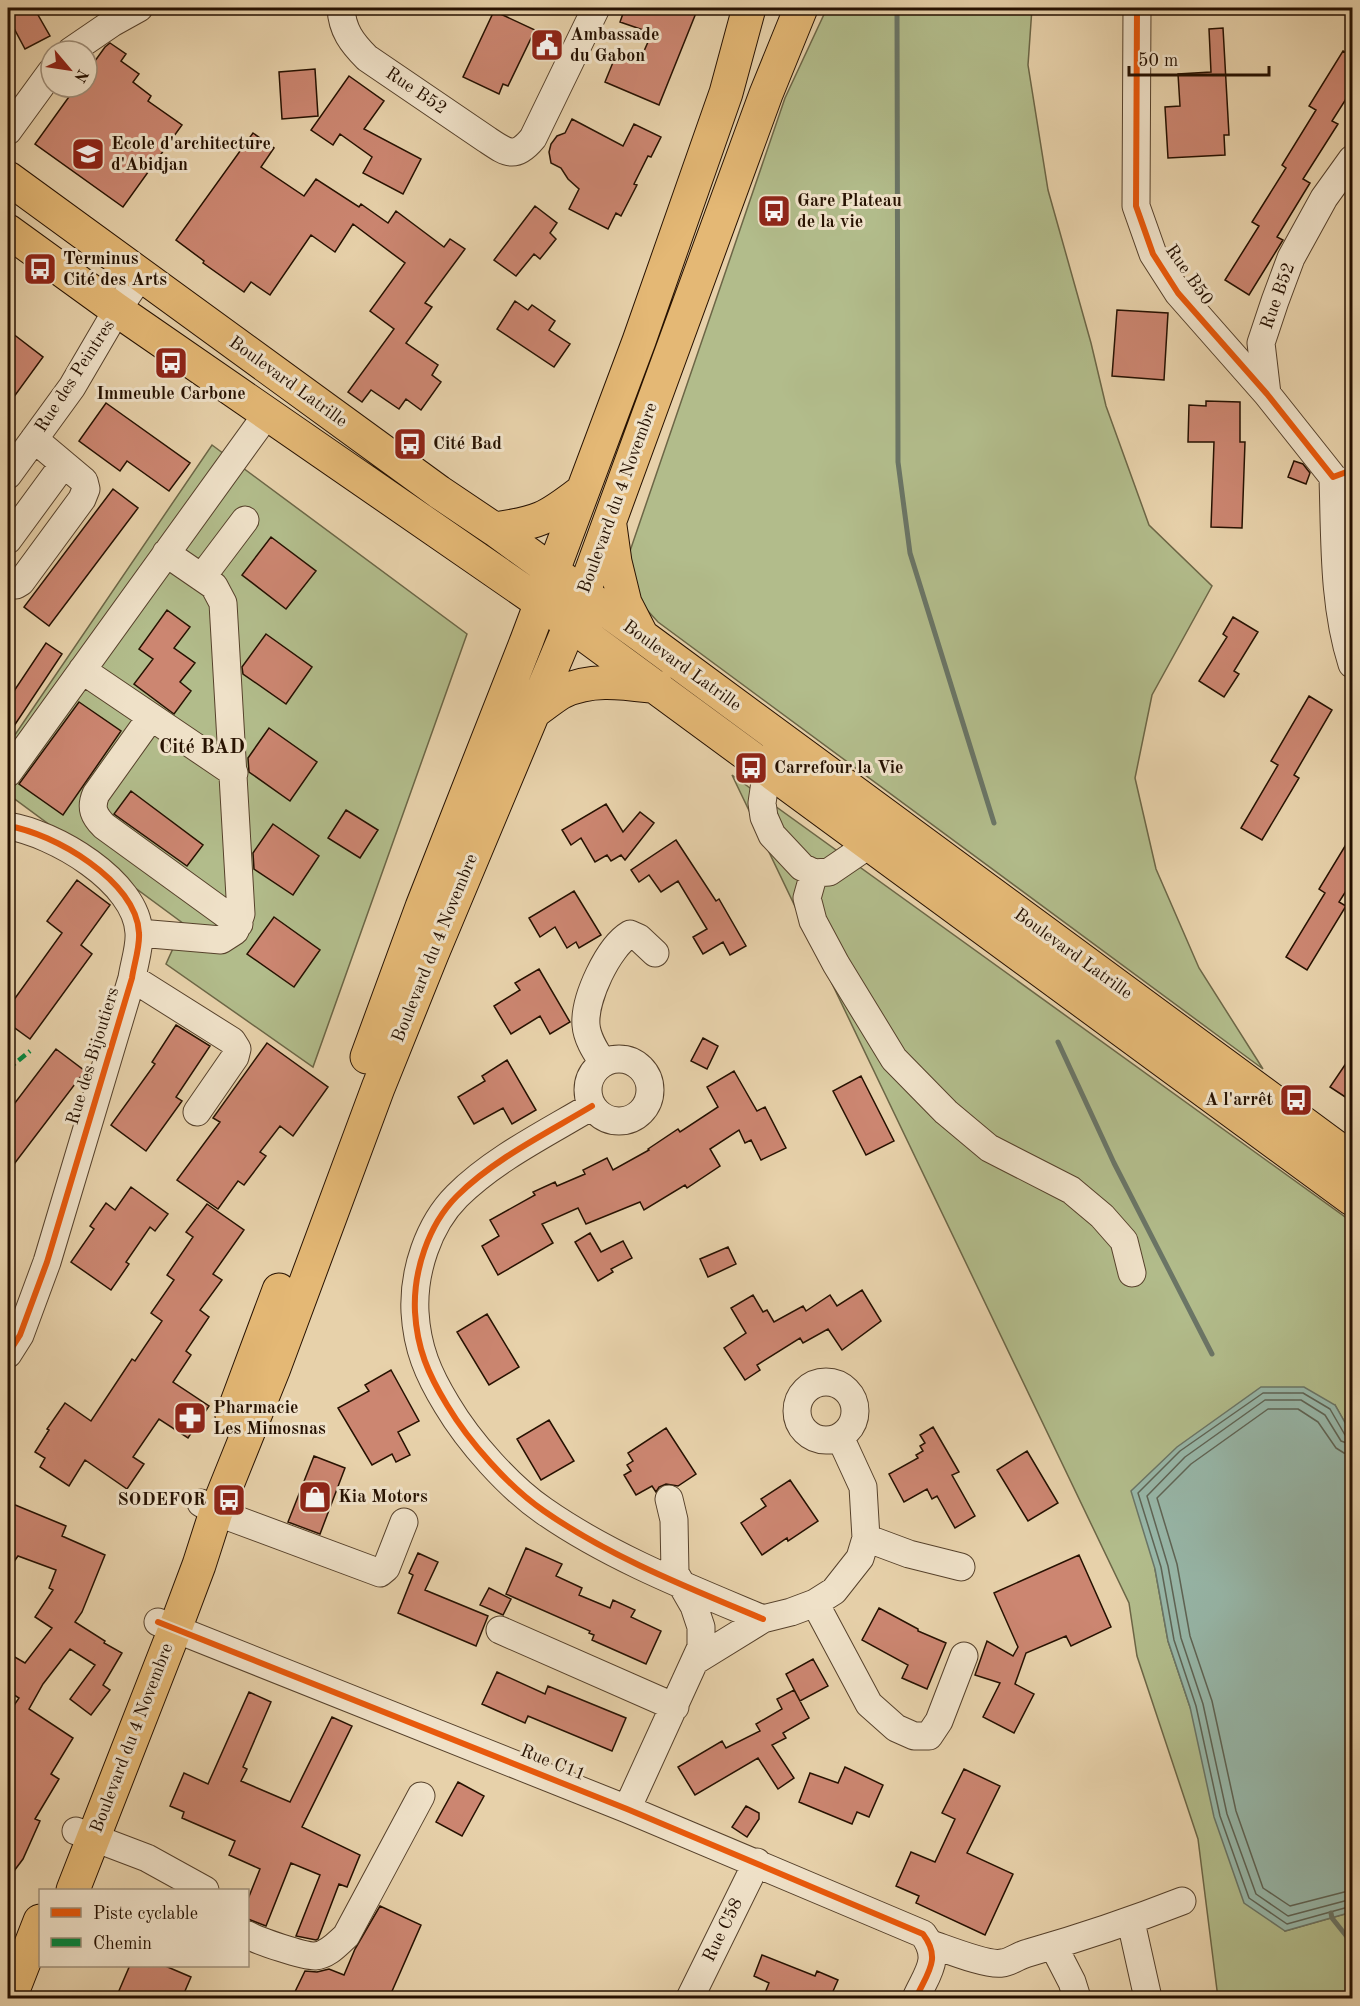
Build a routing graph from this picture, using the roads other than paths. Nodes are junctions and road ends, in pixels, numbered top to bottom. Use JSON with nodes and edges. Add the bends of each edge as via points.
{"nodes":[{"id":1,"x":139,"y":8,"type":"edge"},
{"id":2,"x":341,"y":8,"type":"edge"},
{"id":3,"x":596,"y":8,"type":"edge"},
{"id":4,"x":749,"y":8,"type":"edge"},
{"id":5,"x":801,"y":8,"type":"edge"},
{"id":6,"x":1137,"y":8,"type":"edge"},
{"id":7,"x":89,"y":39,"type":"edge"},
{"id":8,"x":39,"y":88,"type":"edge"},
{"id":9,"x":8,"y":131,"type":"edge"},
{"id":10,"x":1353,"y":159,"type":"edge"},
{"id":11,"x":8,"y":178,"type":"edge"},
{"id":12,"x":8,"y":231,"type":"edge"},
{"id":13,"x":141,"y":275,"type":"junction"},
{"id":14,"x":117,"y":310,"type":"junction"},
{"id":15,"x":1268,"y":394,"type":"junction"},
{"id":16,"x":267,"y":414,"type":"junction"},
{"id":17,"x":34,"y":439,"type":"junction"},
{"id":18,"x":63,"y":465,"type":"junction"},
{"id":19,"x":1343,"y":474,"type":"edge"},
{"id":20,"x":8,"y":475,"type":"edge"},
{"id":21,"x":438,"y":492,"type":"junction"},
{"id":22,"x":581,"y":492,"type":"junction"},
{"id":23,"x":245,"y":520,"type":"dead end"},
{"id":24,"x":420,"y":520,"type":"junction"},
{"id":25,"x":610,"y":523,"type":"junction"},
{"id":26,"x":494,"y":529,"type":"junction"},
{"id":27,"x":8,"y":540,"type":"edge"},
{"id":28,"x":166,"y":553,"type":"junction"},
{"id":29,"x":552,"y":572,"type":"junction"},
{"id":30,"x":202,"y":577,"type":"junction"},
{"id":31,"x":8,"y":582,"type":"edge"},
{"id":32,"x":583,"y":594,"type":"junction"},
{"id":33,"x":541,"y":603,"type":"junction"},
{"id":34,"x":570,"y":624,"type":"junction"},
{"id":35,"x":642,"y":636,"type":"junction"},
{"id":36,"x":1353,"y":664,"type":"edge"},
{"id":37,"x":82,"y":669,"type":"junction"},
{"id":38,"x":657,"y":687,"type":"junction"},
{"id":39,"x":535,"y":711,"type":"junction"},
{"id":40,"x":151,"y":717,"type":"junction"},
{"id":41,"x":767,"y":768,"type":"junction"},
{"id":42,"x":8,"y":773,"type":"edge"},
{"id":43,"x":234,"y":774,"type":"junction"},
{"id":44,"x":8,"y":826,"type":"edge"},
{"id":45,"x":870,"y":844,"type":"junction"},
{"id":46,"x":814,"y":873,"type":"junction"},
{"id":47,"x":239,"y":924,"type":"junction"},
{"id":48,"x":139,"y":933,"type":"junction"},
{"id":49,"x":656,"y":953,"type":"dead end"},
{"id":50,"x":132,"y":978,"type":"junction"},
{"id":51,"x":603,"y":1064,"type":"junction"},
{"id":52,"x":592,"y":1106,"type":"junction"},
{"id":53,"x":197,"y":1113,"type":"dead end"},
{"id":54,"x":1353,"y":1159,"type":"edge"},
{"id":55,"x":1353,"y":1199,"type":"edge"},
{"id":56,"x":1132,"y":1273,"type":"dead end"},
{"id":57,"x":8,"y":1354,"type":"edge"},
{"id":58,"x":840,"y":1437,"type":"dead end"},
{"id":59,"x":669,"y":1499,"type":"dead end"},
{"id":60,"x":208,"y":1508,"type":"junction"},
{"id":61,"x":404,"y":1522,"type":"dead end"},
{"id":62,"x":866,"y":1538,"type":"junction"},
{"id":63,"x":961,"y":1567,"type":"dead end"},
{"id":64,"x":680,"y":1584,"type":"junction"},
{"id":65,"x":815,"y":1603,"type":"junction"},
{"id":66,"x":763,"y":1619,"type":"junction"},
{"id":67,"x":166,"y":1625,"type":"junction"},
{"id":68,"x":500,"y":1630,"type":"dead end"},
{"id":69,"x":964,"y":1656,"type":"dead end"},
{"id":70,"x":695,"y":1661,"type":"junction"},
{"id":71,"x":675,"y":1707,"type":"junction"},
{"id":72,"x":421,"y":1796,"type":"dead end"},
{"id":73,"x":627,"y":1809,"type":"junction"},
{"id":74,"x":84,"y":1835,"type":"junction"},
{"id":75,"x":757,"y":1862,"type":"junction"},
{"id":76,"x":53,"y":1889,"type":"edge"},
{"id":77,"x":73,"y":1889,"type":"edge"},
{"id":78,"x":203,"y":1889,"type":"edge"},
{"id":79,"x":1182,"y":1901,"type":"dead end"},
{"id":80,"x":1131,"y":1922,"type":"junction"},
{"id":81,"x":39,"y":1924,"type":"edge"},
{"id":82,"x":249,"y":1936,"type":"edge"},
{"id":83,"x":931,"y":1944,"type":"junction"},
{"id":84,"x":1054,"y":1947,"type":"junction"},
{"id":85,"x":44,"y":1967,"type":"edge"},
{"id":86,"x":10,"y":1998,"type":"edge"},
{"id":87,"x":32,"y":1998,"type":"edge"},
{"id":88,"x":690,"y":1998,"type":"edge"},
{"id":89,"x":916,"y":1998,"type":"edge"},
{"id":90,"x":1077,"y":1998,"type":"edge"},
{"id":91,"x":1148,"y":1998,"type":"edge"}],
"edges":[{"from":1,"to":7,"type":"street"},
{"from":2,"to":3,"type":"street","name":"Rue B52","via":[[350,41],[367,58],[486,140],[516,153],[533,138]]},
{"from":4,"to":22,"type":"main road","name":"Boulevard du 4 Novembre","via":[[726,93]]},
{"from":5,"to":25,"type":"main road","name":"Boulevard du 4 Novembre"},
{"from":6,"to":15,"type":"street","name":"Rue B50","via":[[1136,206],[1153,254],[1178,293]]},
{"from":8,"to":9,"type":"street"},
{"from":10,"to":15,"type":"street","name":"Rue B52","via":[[1324,198],[1292,258],[1275,301],[1261,343]]},
{"from":11,"to":13,"type":"main road","name":"Boulevard Latrille"},
{"from":12,"to":14,"type":"main road","name":"Boulevard Latrille"},
{"from":13,"to":14,"type":"street","name":"Rue des Peintres"},
{"from":13,"to":21,"type":"main road","name":"Boulevard Latrille"},
{"from":14,"to":16,"type":"main road","name":"Boulevard Latrille"},
{"from":14,"to":17,"type":"street","name":"Rue des Peintres","via":[[72,387]]},
{"from":15,"to":19,"type":"street"},
{"from":16,"to":24,"type":"main road","name":"Boulevard Latrille"},
{"from":16,"to":28,"type":"street"},
{"from":17,"to":18,"type":"street"},
{"from":17,"to":20,"type":"street","name":"Rue des Peintres"},
{"from":18,"to":27,"type":"street"},
{"from":18,"to":31,"type":"street","via":[[84,481],[82,499],[21,582]]},
{"from":19,"to":36,"type":"street","via":[[1338,592],[1344,639]]},
{"from":21,"to":24,"type":"main road"},
{"from":21,"to":26,"type":"main road","name":"Boulevard Latrille"},
{"from":22,"to":26,"type":"main road","via":[[552,514],[530,524]]},
{"from":22,"to":29,"type":"main road","name":"Boulevard du 4 Novembre"},
{"from":23,"to":30,"type":"street"},
{"from":24,"to":33,"type":"main road","name":"Boulevard Latrille"},
{"from":25,"to":32,"type":"main road","name":"Boulevard du 4 Novembre"},
{"from":25,"to":35,"type":"main road","via":[[625,603]]},
{"from":26,"to":29,"type":"main road","name":"Boulevard Latrille"},
{"from":28,"to":30,"type":"street"},
{"from":28,"to":37,"type":"street"},
{"from":29,"to":32,"type":"main road","name":"Boulevard Latrille"},
{"from":29,"to":33,"type":"main road","name":"Boulevard du 4 Novembre"},
{"from":30,"to":43,"type":"street","via":[[214,586],[223,603]]},
{"from":32,"to":34,"type":"main road","name":"Boulevard du 4 Novembre"},
{"from":32,"to":35,"type":"main road","name":"Boulevard Latrille"},
{"from":33,"to":34,"type":"main road","name":"Boulevard Latrille"},
{"from":33,"to":60,"type":"main road","name":"Boulevard du 4 Novembre","via":[[250,1365]]},
{"from":34,"to":38,"type":"main road","name":"Boulevard Latrille"},
{"from":34,"to":39,"type":"main road","name":"Boulevard du 4 Novembre"},
{"from":35,"to":54,"type":"main road","name":"Boulevard Latrille"},
{"from":37,"to":40,"type":"street"},
{"from":37,"to":42,"type":"street"},
{"from":38,"to":39,"type":"main road","via":[[582,684],[562,692]]},
{"from":38,"to":41,"type":"main road","name":"Boulevard Latrille"},
{"from":39,"to":60,"type":"main road","name":"Boulevard du 4 Novembre","via":[[386,1068],[274,1368]]},
{"from":40,"to":43,"type":"street"},
{"from":40,"to":47,"type":"street","via":[[96,794],[93,810],[104,826]]},
{"from":41,"to":45,"type":"main road","name":"Boulevard Latrille"},
{"from":41,"to":46,"type":"street","via":[[762,803],[772,835],[802,867]]},
{"from":43,"to":47,"type":"street"},
{"from":44,"to":48,"type":"street","name":"Rue des Bijoutiers","via":[[48,838],[81,857],[115,884],[128,900]]},
{"from":45,"to":46,"type":"street","via":[[829,872]]},
{"from":45,"to":55,"type":"main road","name":"Boulevard Latrille"},
{"from":46,"to":56,"type":"street","via":[[807,898],[813,921],[894,1059],[946,1112],[989,1148],[1071,1190],[1102,1216],[1124,1241]]},
{"from":47,"to":48,"type":"street","via":[[221,940]]},
{"from":48,"to":50,"type":"street","name":"Rue des Bijoutiers"},
{"from":49,"to":51,"type":"street","via":[[630,934],[620,940],[597,981],[586,1025]]},
{"from":50,"to":53,"type":"street","via":[[232,1041],[237,1049]]},
{"from":50,"to":57,"type":"street","name":"Rue des Bijoutiers","via":[[47,1262],[20,1335]]},
{"from":51,"to":52,"type":"street","via":[[589,1083]]},
{"from":51,"to":52,"type":"street","via":[[615,1059],[638,1065],[650,1086],[649,1098],[635,1117],[623,1121],[606,1118]]},
{"from":52,"to":64,"type":"street","via":[[521,1148],[456,1197],[435,1226],[422,1259],[414,1294],[416,1337],[433,1381],[455,1419],[524,1495],[583,1536]]},
{"from":58,"to":62,"type":"street","via":[[863,1487]]},
{"from":59,"to":64,"type":"street","via":[[674,1520],[675,1573]]},
{"from":60,"to":61,"type":"street","via":[[380,1573],[386,1568]]},
{"from":60,"to":67,"type":"main road","name":"Boulevard du 4 Novembre","via":[[199,1564]]},
{"from":62,"to":63,"type":"street"},
{"from":62,"to":65,"type":"street","via":[[860,1558],[847,1576],[834,1591]]},
{"from":64,"to":66,"type":"street"},
{"from":64,"to":70,"type":"street","via":[[701,1627],[701,1647]]},
{"from":65,"to":66,"type":"street"},
{"from":65,"to":69,"type":"street","via":[[869,1704],[896,1728],[914,1736],[929,1736],[939,1721]]},
{"from":66,"to":70,"type":"street"},
{"from":67,"to":73,"type":"street","name":"Rue C11"},
{"from":67,"to":74,"type":"main road","name":"Boulevard du 4 Novembre"},
{"from":68,"to":71,"type":"street"},
{"from":70,"to":71,"type":"street"},
{"from":71,"to":73,"type":"street"},
{"from":72,"to":82,"type":"street","via":[[346,1936],[328,1951],[314,1956]]},
{"from":73,"to":75,"type":"street","name":"Rue C11"},
{"from":74,"to":76,"type":"main road","name":"Boulevard du 4 Novembre"},
{"from":74,"to":77,"type":"main road","name":"Boulevard du 4 Novembre"},
{"from":74,"to":78,"type":"street","via":[[147,1858]]},
{"from":75,"to":83,"type":"street","name":"Rue C11","via":[[923,1934]]},
{"from":75,"to":88,"type":"street","name":"Rue C58"},
{"from":79,"to":80,"type":"street","name":"Rue C11"},
{"from":80,"to":84,"type":"street","name":"Rue C11"},
{"from":80,"to":91,"type":"street"},
{"from":81,"to":86,"type":"main road"},
{"from":83,"to":84,"type":"street","name":"Rue C11","via":[[1001,1964]]},
{"from":83,"to":89,"type":"street","via":[[934,1958]]},
{"from":84,"to":90,"type":"street"},
{"from":85,"to":87,"type":"main road"}]}
